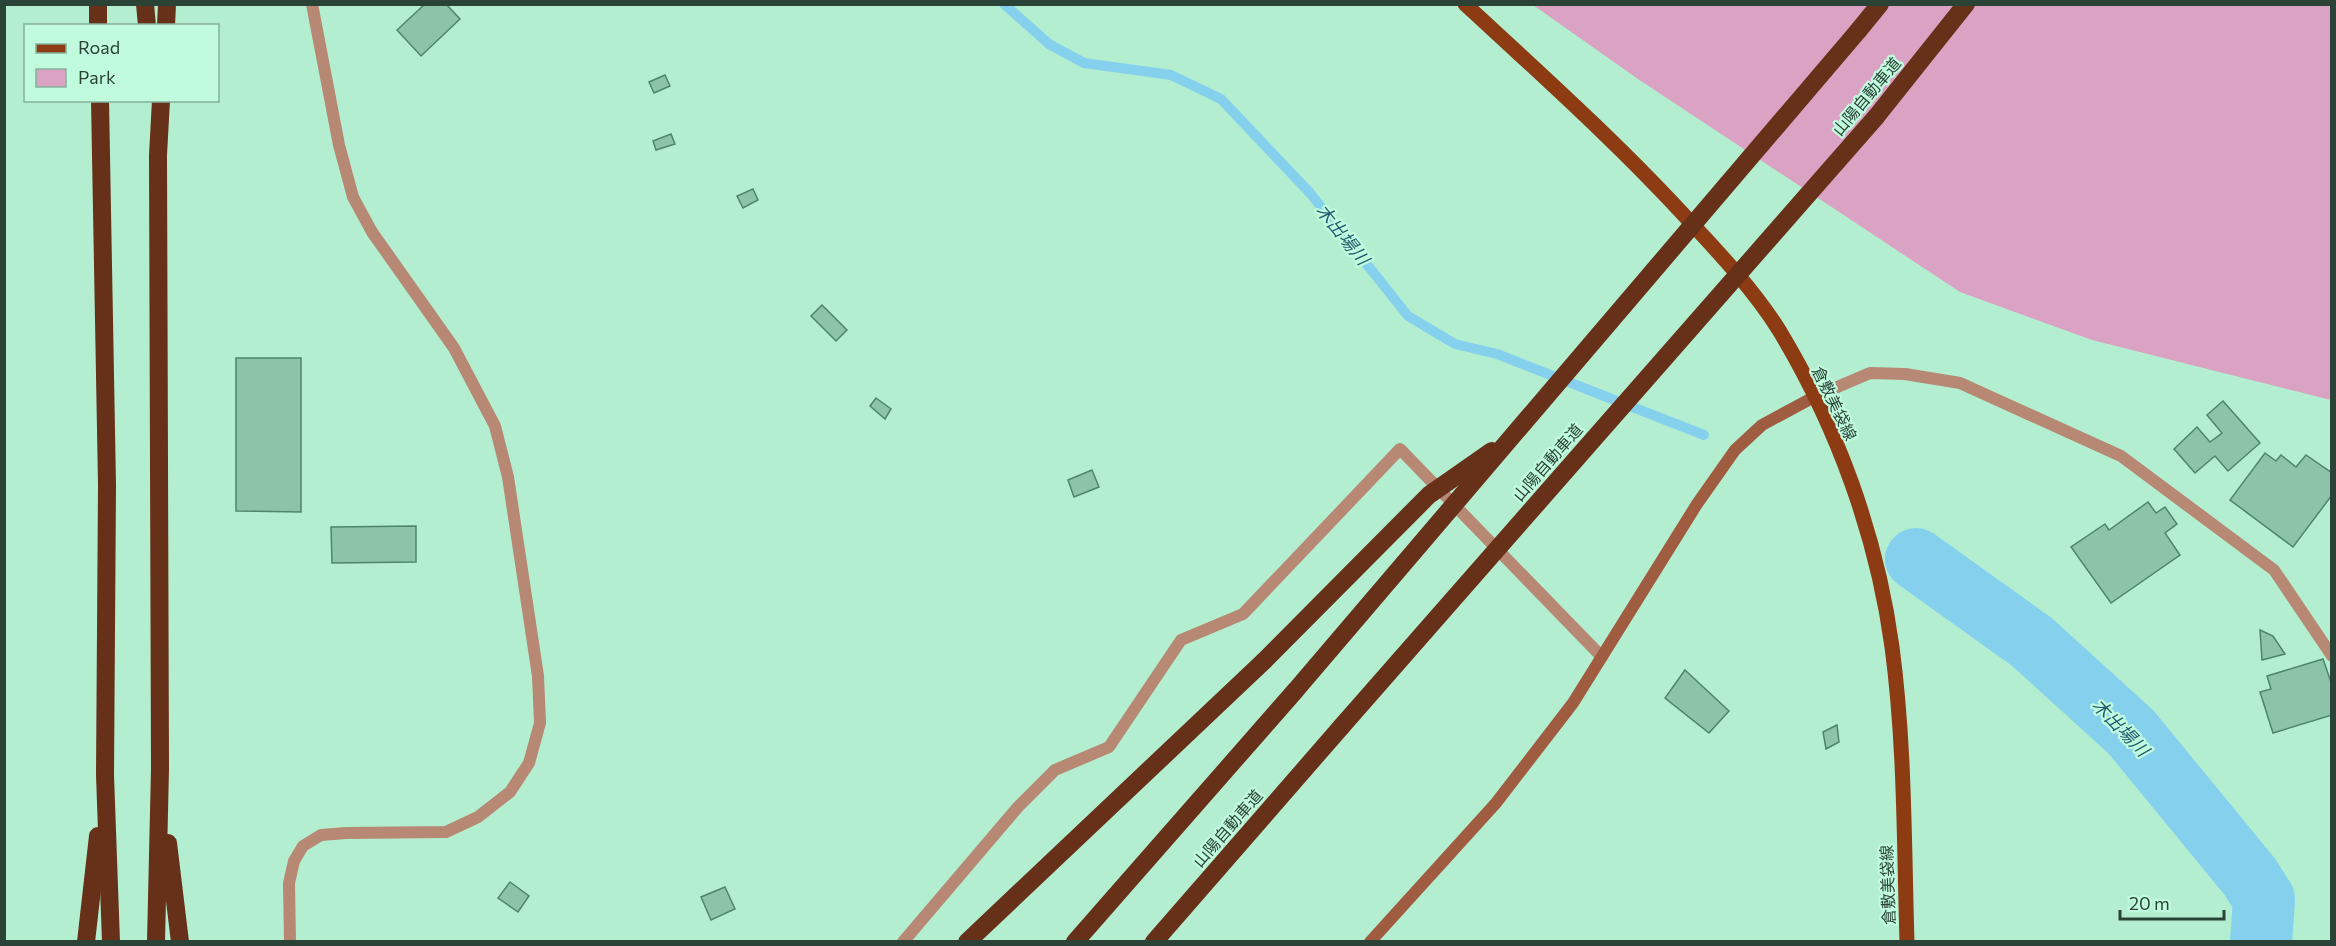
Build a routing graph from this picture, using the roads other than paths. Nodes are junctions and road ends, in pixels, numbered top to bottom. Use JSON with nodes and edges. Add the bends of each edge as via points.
{"nodes":[{"id":1,"x":98,"y":4,"type":"edge"},
{"id":2,"x":145,"y":4,"type":"edge"},
{"id":3,"x":167,"y":4,"type":"edge"},
{"id":4,"x":312,"y":4,"type":"edge"},
{"id":5,"x":1465,"y":4,"type":"edge"},
{"id":6,"x":1880,"y":4,"type":"edge"},
{"id":7,"x":1966,"y":4,"type":"edge"},
{"id":8,"x":98,"y":24,"type":"edge"},
{"id":9,"x":147,"y":24,"type":"edge"},
{"id":10,"x":166,"y":24,"type":"edge"},
{"id":11,"x":100,"y":102,"type":"edge"},
{"id":12,"x":154,"y":102,"type":"edge"},
{"id":13,"x":161,"y":102,"type":"edge"},
{"id":14,"x":158,"y":155,"type":"junction"},
{"id":15,"x":1815,"y":397,"type":"junction"},
{"id":16,"x":1512,"y":437,"type":"junction"},
{"id":17,"x":2331,"y":656,"type":"edge"},
{"id":18,"x":1602,"y":657,"type":"junction"},
{"id":19,"x":160,"y":769,"type":"junction"},
{"id":20,"x":105,"y":775,"type":"junction"},
{"id":21,"x":86,"y":942,"type":"edge"},
{"id":22,"x":111,"y":942,"type":"edge"},
{"id":23,"x":156,"y":942,"type":"edge"},
{"id":24,"x":180,"y":942,"type":"edge"},
{"id":25,"x":290,"y":942,"type":"edge"},
{"id":26,"x":903,"y":942,"type":"edge"},
{"id":27,"x":967,"y":942,"type":"edge"},
{"id":28,"x":1075,"y":942,"type":"edge"},
{"id":29,"x":1154,"y":942,"type":"edge"},
{"id":30,"x":1370,"y":942,"type":"edge"},
{"id":31,"x":1907,"y":942,"type":"edge"}],
"edges":[{"from":1,"to":8,"type":"highway"},
{"from":2,"to":9,"type":"highway"},
{"from":3,"to":10,"type":"highway"},
{"from":4,"to":25,"type":"street","via":[[352,197],[372,232],[454,348],[495,426],[508,477],[538,676],[540,723],[529,763],[510,792],[478,818],[446,832],[338,833],[321,835],[303,846],[294,861],[289,883]]},
{"from":5,"to":15,"type":"main road","name":"倉敷美袋線","via":[[1654,182],[1725,260],[1778,329]]},
{"from":6,"to":16,"type":"highway","bridge":true},
{"from":7,"to":29,"type":"highway","name":"山陽自動車道","bridge":true,"via":[[1876,117]]},
{"from":11,"to":20,"type":"highway","via":[[108,485]]},
{"from":12,"to":14,"type":"highway"},
{"from":13,"to":14,"type":"highway"},
{"from":14,"to":19,"type":"highway"},
{"from":15,"to":17,"type":"street","via":[[1870,373],[1960,383],[2121,456],[2274,570]]},
{"from":15,"to":18,"type":"street","via":[[1762,425],[1735,450]]},
{"from":15,"to":31,"type":"main road","name":"倉敷美袋線","via":[[1849,473],[1872,551],[1892,646]]},
{"from":16,"to":27,"type":"highway","bridge":true,"via":[[1429,495],[1264,661]]},
{"from":16,"to":28,"type":"highway","bridge":true},
{"from":18,"to":26,"type":"street","via":[[1400,449],[1243,614],[1181,640],[1109,747],[1054,770]]},
{"from":18,"to":30,"type":"street","via":[[1573,703],[1496,802]]},
{"from":19,"to":23,"type":"highway"},
{"from":19,"to":24,"type":"highway"},
{"from":20,"to":21,"type":"highway"},
{"from":20,"to":22,"type":"highway"}]}
